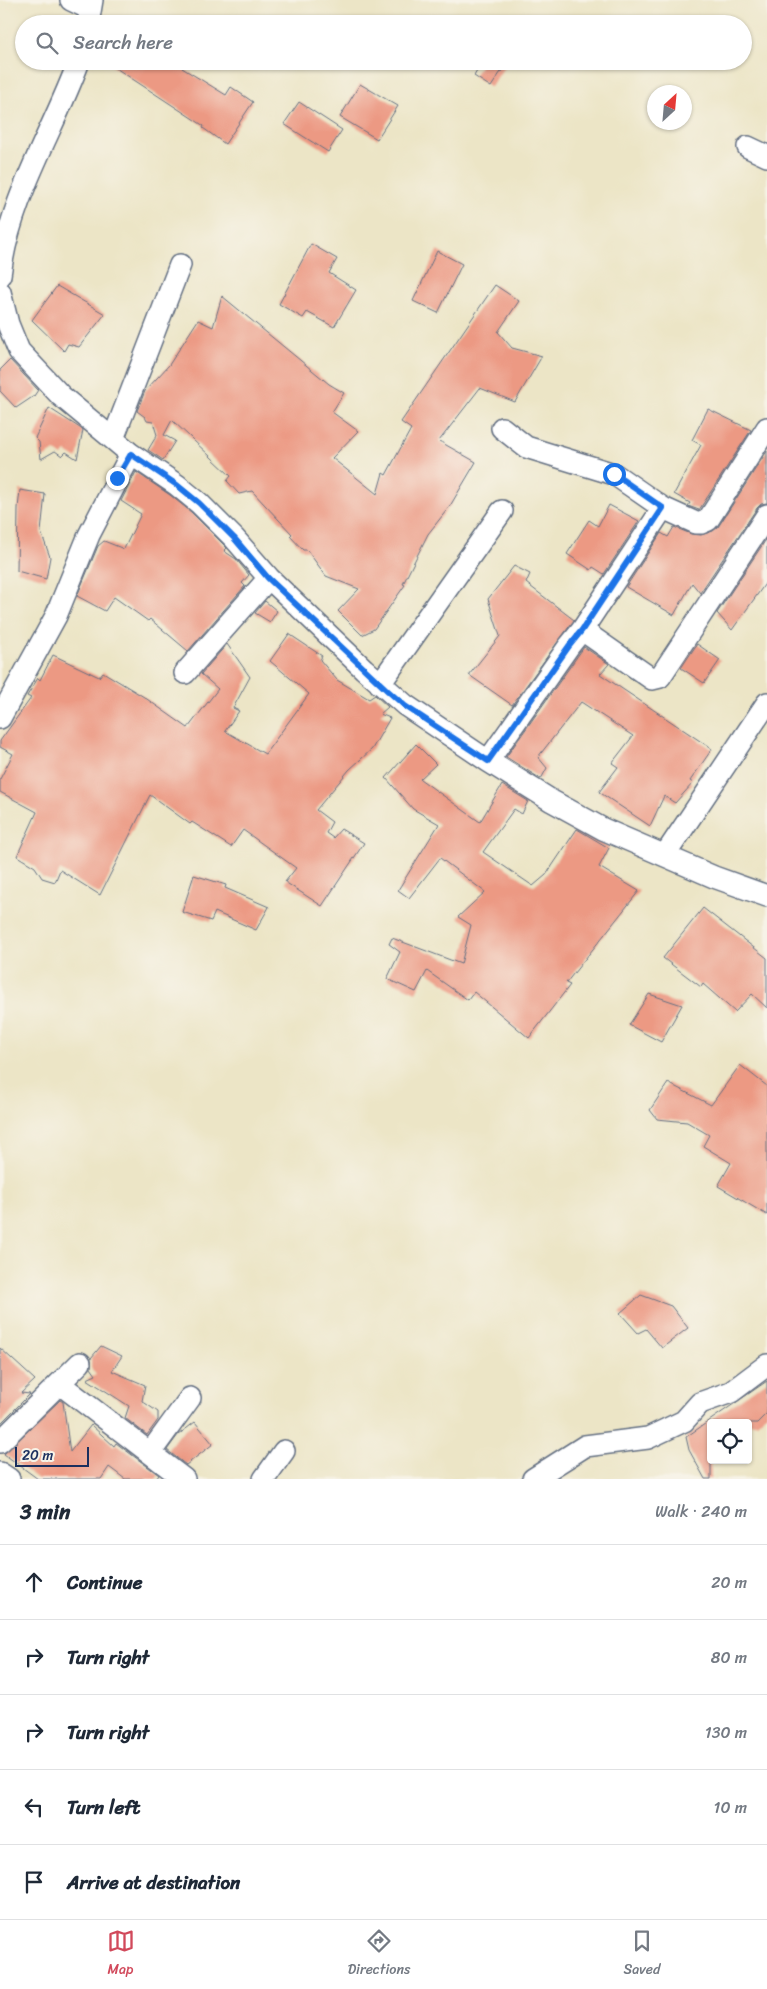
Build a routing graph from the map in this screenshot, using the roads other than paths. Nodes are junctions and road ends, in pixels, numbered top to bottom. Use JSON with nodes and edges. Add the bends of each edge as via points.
{"nodes":[{"id":1,"x":74,"y":70,"type":"edge"},
{"id":2,"x":180,"y":265,"type":"dead end"},
{"id":3,"x":0,"y":275,"type":"edge"},
{"id":4,"x":0,"y":292,"type":"edge"},
{"id":5,"x":502,"y":428,"type":"dead end"},
{"id":6,"x":767,"y":428,"type":"edge"},
{"id":7,"x":113,"y":439,"type":"junction"},
{"id":8,"x":131,"y":454,"type":"junction"},
{"id":9,"x":663,"y":508,"type":"junction"},
{"id":10,"x":502,"y":511,"type":"dead end"},
{"id":11,"x":767,"y":515,"type":"edge"},
{"id":12,"x":268,"y":578,"type":"junction"},
{"id":13,"x":582,"y":630,"type":"junction"},
{"id":14,"x":185,"y":673,"type":"dead end"},
{"id":15,"x":380,"y":684,"type":"junction"},
{"id":16,"x":767,"y":703,"type":"edge"},
{"id":17,"x":0,"y":718,"type":"edge"},
{"id":18,"x":488,"y":761,"type":"junction"},
{"id":19,"x":665,"y":856,"type":"junction"},
{"id":20,"x":767,"y":896,"type":"edge"},
{"id":21,"x":80,"y":1363,"type":"dead end"},
{"id":22,"x":767,"y":1365,"type":"edge"},
{"id":23,"x":60,"y":1384,"type":"junction"},
{"id":24,"x":190,"y":1398,"type":"dead end"},
{"id":25,"x":0,"y":1442,"type":"edge"},
{"id":26,"x":284,"y":1451,"type":"dead end"},
{"id":27,"x":150,"y":1453,"type":"junction"},
{"id":28,"x":0,"y":1473,"type":"edge"},
{"id":29,"x":8,"y":1479,"type":"edge"},
{"id":30,"x":184,"y":1479,"type":"edge"},
{"id":31,"x":264,"y":1479,"type":"edge"},
{"id":32,"x":533,"y":1479,"type":"edge"}],
"edges":[{"from":1,"to":3,"type":"street","via":[[17,206],[3,248]]},
{"from":2,"to":7,"type":"street"},
{"from":4,"to":7,"type":"street","via":[[19,351],[61,396]]},
{"from":5,"to":9,"type":"street","via":[[526,447],[614,474]]},
{"from":6,"to":9,"type":"street","via":[[708,520],[696,523]]},
{"from":7,"to":8,"type":"street"},
{"from":8,"to":12,"type":"street","via":[[199,503]]},
{"from":8,"to":17,"type":"street","via":[[88,535],[56,616]]},
{"from":9,"to":13,"type":"street"},
{"from":10,"to":15,"type":"street"},
{"from":11,"to":13,"type":"street","via":[[660,677],[652,679]]},
{"from":12,"to":14,"type":"street"},
{"from":12,"to":15,"type":"street"},
{"from":13,"to":18,"type":"street"},
{"from":15,"to":18,"type":"street","via":[[405,706]]},
{"from":16,"to":19,"type":"street"},
{"from":18,"to":19,"type":"street","via":[[603,829]]},
{"from":19,"to":20,"type":"street"},
{"from":21,"to":23,"type":"street"},
{"from":22,"to":32,"type":"street","via":[[731,1392],[700,1403],[684,1421],[648,1438],[586,1446]]},
{"from":23,"to":25,"type":"street"},
{"from":23,"to":27,"type":"street"},
{"from":24,"to":27,"type":"street"},
{"from":26,"to":31,"type":"street"},
{"from":27,"to":30,"type":"street"},
{"from":28,"to":29,"type":"street"}]}
